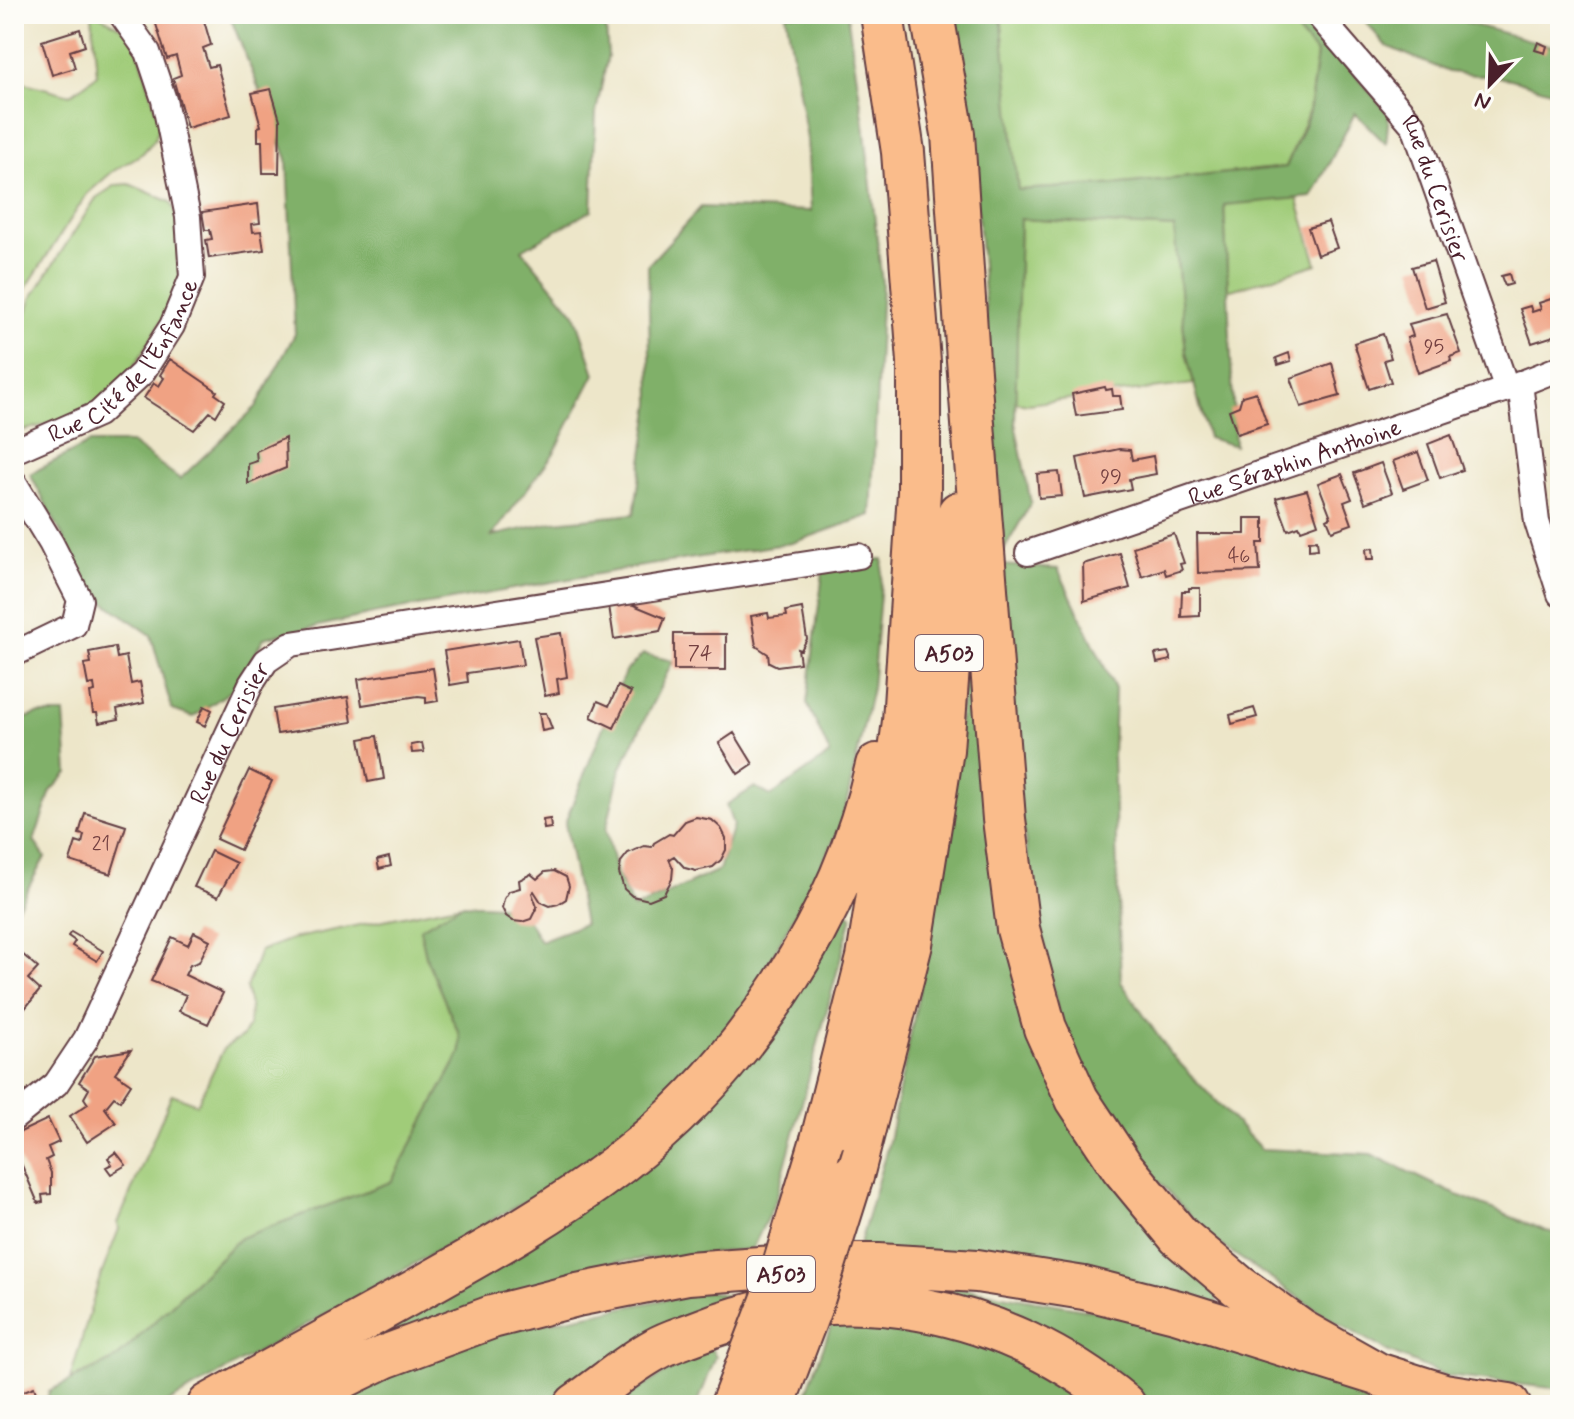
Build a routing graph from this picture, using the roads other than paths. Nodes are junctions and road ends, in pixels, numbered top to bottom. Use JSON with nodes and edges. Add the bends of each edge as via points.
{"nodes":[{"id":1,"x":121,"y":14,"type":"edge"},
{"id":2,"x":882,"y":14,"type":"edge"},
{"id":3,"x":932,"y":14,"type":"edge"},
{"id":4,"x":1317,"y":14,"type":"edge"},
{"id":5,"x":968,"y":360,"type":"junction"},
{"id":6,"x":1560,"y":368,"type":"edge"},
{"id":7,"x":1514,"y":386,"type":"junction"},
{"id":8,"x":14,"y":451,"type":"edge"},
{"id":9,"x":14,"y":482,"type":"edge"},
{"id":10,"x":1028,"y":553,"type":"dead end"},
{"id":11,"x":859,"y":556,"type":"dead end"},
{"id":12,"x":1560,"y":594,"type":"edge"},
{"id":13,"x":14,"y":654,"type":"edge"},
{"id":14,"x":906,"y":681,"type":"junction"},
{"id":15,"x":14,"y":1118,"type":"edge"},
{"id":16,"x":1381,"y":1376,"type":"junction"},
{"id":17,"x":209,"y":1405,"type":"edge"},
{"id":18,"x":285,"y":1405,"type":"edge"},
{"id":19,"x":576,"y":1405,"type":"edge"},
{"id":20,"x":732,"y":1405,"type":"edge"},
{"id":21,"x":773,"y":1405,"type":"edge"},
{"id":22,"x":1124,"y":1405,"type":"edge"},
{"id":23,"x":1509,"y":1405,"type":"edge"}],
"edges":[{"from":1,"to":8,"type":"street","name":"Rue Cité de l'Enfance","via":[[148,52],[164,100],[188,217],[192,277],[172,326],[142,373],[98,414]]},
{"from":2,"to":14,"type":"highway","number":"A503","via":[[903,152],[919,362],[919,492]]},
{"from":3,"to":5,"type":"highway","number":"A503","via":[[953,134]]},
{"from":4,"to":7,"type":"street","name":"Rue du Cerisier","via":[[1414,126]]},
{"from":5,"to":16,"type":"highway","via":[[1004,819],[1018,929],[1045,1028],[1077,1099],[1122,1167],[1179,1236],[1301,1331]]},
{"from":5,"to":21,"type":"highway","number":"A503","bridge":true,"via":[[942,750],[911,944],[852,1176]]},
{"from":6,"to":7,"type":"street","name":"Rue Séraphin Anthoine"},
{"from":7,"to":10,"type":"street","name":"Rue Séraphin Anthoine"},
{"from":7,"to":12,"type":"street","name":"Rue du Cerisier","via":[[1537,522]]},
{"from":9,"to":13,"type":"street","via":[[80,600],[74,625]]},
{"from":11,"to":15,"type":"street","name":"Rue du Cerisier","via":[[291,644],[266,661],[251,684],[86,1039],[56,1084]]},
{"from":14,"to":17,"type":"highway","via":[[889,712],[873,784],[845,866],[817,927],[788,979],[721,1067],[622,1162],[552,1211]]},
{"from":14,"to":20,"type":"highway","number":"A503","bridge":true,"via":[[868,958],[778,1285]]},
{"from":16,"to":18,"type":"highway","via":[[1084,1288],[977,1271],[802,1265],[688,1273],[492,1317],[384,1357]]},
{"from":16,"to":23,"type":"highway","via":[[1444,1395]]},
{"from":19,"to":22,"type":"highway","via":[[656,1349],[726,1320],[787,1307],[887,1303],[948,1313],[1000,1330],[1055,1356]]}]}
